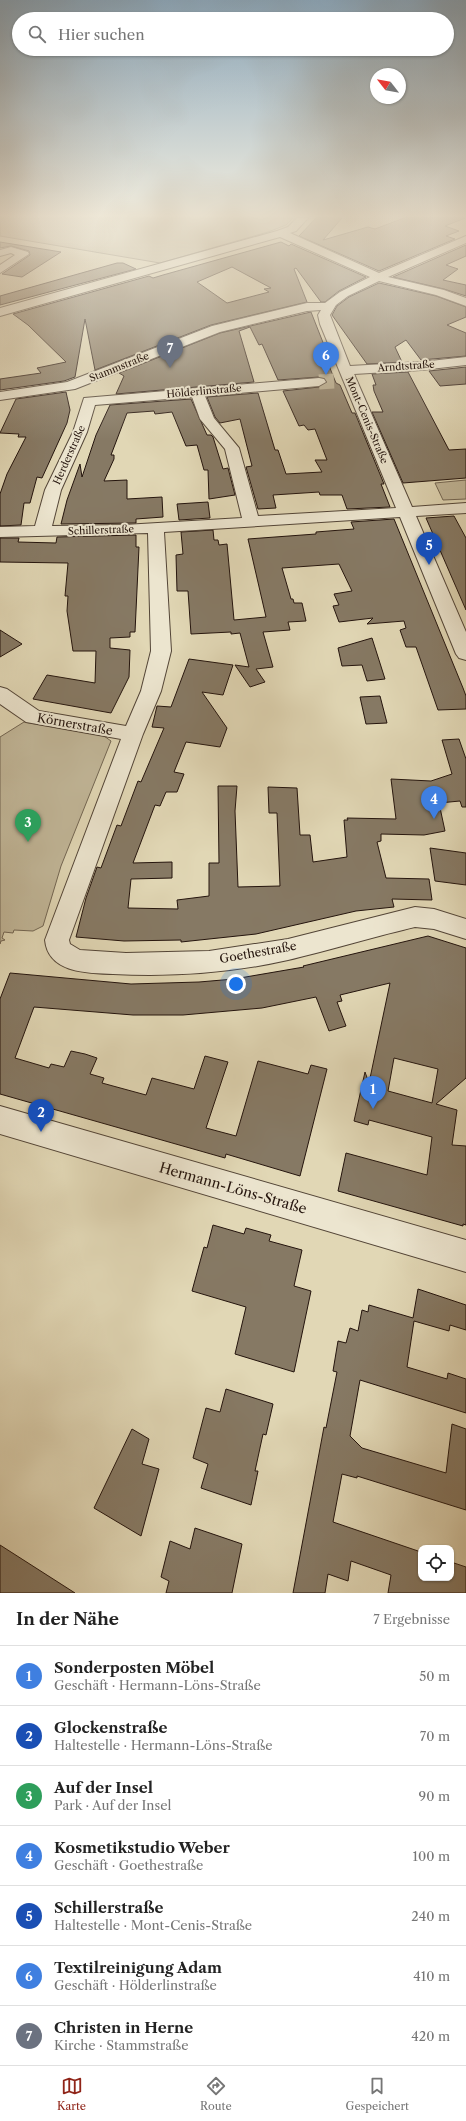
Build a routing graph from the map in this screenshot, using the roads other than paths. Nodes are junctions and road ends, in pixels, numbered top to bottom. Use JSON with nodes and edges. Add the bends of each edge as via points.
{"nodes":[{"id":1,"x":70,"y":292,"type":"edge"},
{"id":2,"x":349,"y":292,"type":"edge"},
{"id":3,"x":441,"y":292,"type":"edge"},
{"id":4,"x":466,"y":302,"type":"edge"},
{"id":5,"x":328,"y":306,"type":"junction"},
{"id":6,"x":0,"y":312,"type":"edge"},
{"id":7,"x":466,"y":361,"type":"edge"},
{"id":8,"x":348,"y":375,"type":"junction"},
{"id":9,"x":335,"y":381,"type":"tunnel mouth"},
{"id":10,"x":319,"y":382,"type":"tunnel mouth"},
{"id":11,"x":70,"y":386,"type":"junction"},
{"id":12,"x":197,"y":392,"type":"junction"},
{"id":13,"x":0,"y":396,"type":"edge"},
{"id":14,"x":89,"y":401,"type":"junction"},
{"id":15,"x":466,"y":508,"type":"edge"},
{"id":16,"x":406,"y":512,"type":"junction"},
{"id":17,"x":251,"y":522,"type":"junction"},
{"id":18,"x":156,"y":528,"type":"junction"},
{"id":19,"x":0,"y":532,"type":"edge"},
{"id":20,"x":42,"y":532,"type":"junction"},
{"id":21,"x":466,"y":654,"type":"edge"},
{"id":22,"x":0,"y":694,"type":"edge"},
{"id":23,"x":133,"y":734,"type":"junction"},
{"id":24,"x":466,"y":929,"type":"edge"},
{"id":25,"x":0,"y":1120,"type":"edge"},
{"id":26,"x":466,"y":1256,"type":"edge"}],
"edges":[{"from":1,"to":6,"type":"street"},
{"from":2,"to":5,"type":"street"},
{"from":3,"to":4,"type":"street"},
{"from":5,"to":8,"type":"street","name":"Mont-Cenis-Straße","via":[[324,320]]},
{"from":5,"to":11,"type":"street","name":"Stammstraße","via":[[307,307],[216,329]]},
{"from":7,"to":8,"type":"street","name":"Arndtstraße"},
{"from":8,"to":9,"type":"street"},
{"from":8,"to":16,"type":"street","name":"Mont-Cenis-Straße"},
{"from":10,"to":12,"type":"street","name":"Hölderlinstraße"},
{"from":11,"to":13,"type":"street","name":"Stammstraße"},
{"from":11,"to":14,"type":"street"},
{"from":12,"to":14,"type":"street","name":"Hölderlinstraße"},
{"from":12,"to":17,"type":"street","via":[[207,420],[232,448]]},
{"from":14,"to":20,"type":"street","name":"Herderstraße","via":[[80,432],[53,490]]},
{"from":15,"to":16,"type":"street","name":"Schillerstraße"},
{"from":16,"to":17,"type":"street","name":"Schillerstraße"},
{"from":16,"to":21,"type":"street","name":"Mont-Cenis-Straße"},
{"from":17,"to":18,"type":"street","name":"Schillerstraße"},
{"from":18,"to":20,"type":"street","name":"Schillerstraße"},
{"from":18,"to":23,"type":"street","via":[[161,651],[151,691]]},
{"from":19,"to":20,"type":"street","name":"Schillerstraße"},
{"from":22,"to":23,"type":"street","name":"Körnerstraße","via":[[33,717]]},
{"from":23,"to":24,"type":"street","name":"Goethestraße","via":[[57,940],[58,949],[62,954],[82,961],[155,965],[271,953],[415,917],[434,919]]},
{"from":25,"to":26,"type":"street","name":"Hermann-Löns-Straße"}]}
